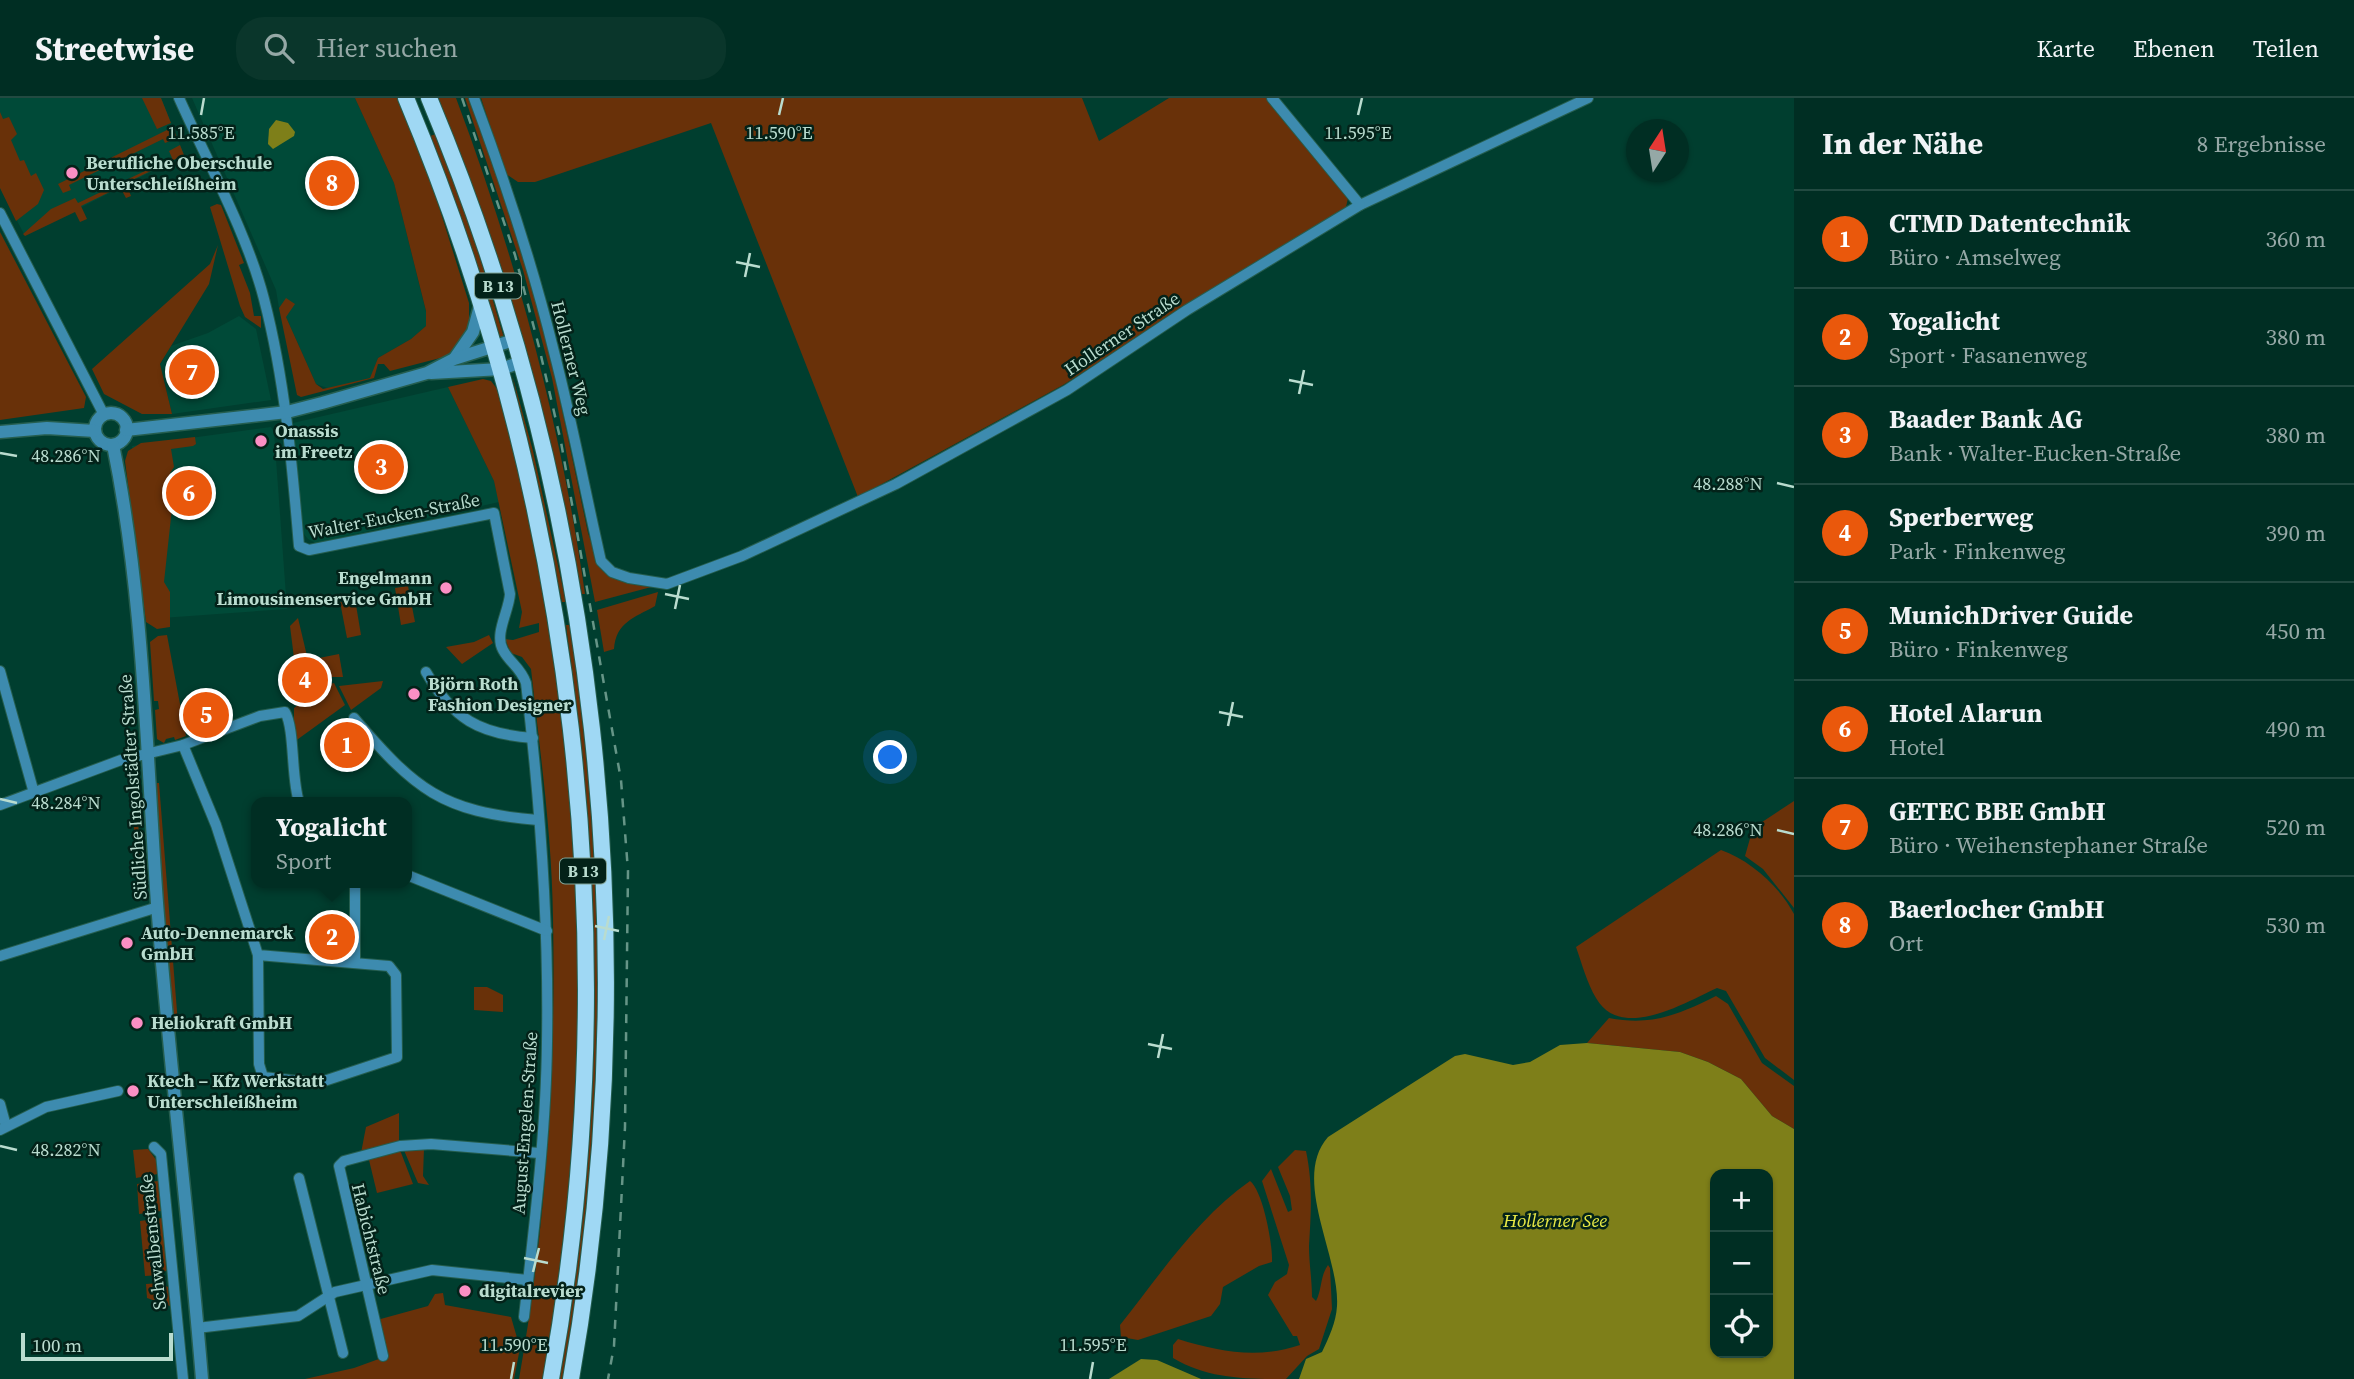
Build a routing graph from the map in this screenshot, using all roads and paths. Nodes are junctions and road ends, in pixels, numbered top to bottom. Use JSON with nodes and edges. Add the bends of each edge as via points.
{"nodes":[{"id":1,"x":179,"y":98,"type":"edge"},
{"id":2,"x":406,"y":98,"type":"edge"},
{"id":3,"x":429,"y":98,"type":"edge"},
{"id":4,"x":474,"y":98,"type":"edge"},
{"id":5,"x":1272,"y":98,"type":"edge"},
{"id":6,"x":1588,"y":98,"type":"edge"},
{"id":7,"x":1360,"y":205,"type":"junction"},
{"id":8,"x":0,"y":213,"type":"edge"},
{"id":9,"x":481,"y":302,"type":"junction"},
{"id":10,"x":514,"y":340,"type":"junction"},
{"id":11,"x":495,"y":347,"type":"junction"},
{"id":12,"x":454,"y":359,"type":"junction"},
{"id":13,"x":521,"y":362,"type":"junction"},
{"id":14,"x":501,"y":369,"type":"junction"},
{"id":15,"x":427,"y":373,"type":"junction"},
{"id":16,"x":287,"y":412,"type":"junction"},
{"id":17,"x":104,"y":415,"type":"junction"},
{"id":18,"x":127,"y":430,"type":"junction"},
{"id":19,"x":95,"y":431,"type":"junction"},
{"id":20,"x":0,"y":432,"type":"edge"},
{"id":21,"x":113,"y":445,"type":"junction"},
{"id":22,"x":667,"y":584,"type":"joint"},
{"id":23,"x":0,"y":671,"type":"edge"},
{"id":24,"x":426,"y":672,"type":"dead end"},
{"id":25,"x":354,"y":718,"type":"dead end"},
{"id":26,"x":533,"y":738,"type":"junction"},
{"id":27,"x":183,"y":746,"type":"junction"},
{"id":28,"x":148,"y":755,"type":"junction"},
{"id":29,"x":34,"y":793,"type":"junction"},
{"id":30,"x":298,"y":797,"type":"edge"},
{"id":31,"x":0,"y":805,"type":"edge"},
{"id":32,"x":538,"y":820,"type":"junction"},
{"id":33,"x":412,"y":877,"type":"edge"},
{"id":34,"x":355,"y":888,"type":"edge"},
{"id":35,"x":158,"y":907,"type":"junction"},
{"id":36,"x":547,"y":931,"type":"junction"},
{"id":37,"x":258,"y":955,"type":"junction"},
{"id":38,"x":0,"y":956,"type":"edge"},
{"id":39,"x":355,"y":962,"type":"junction"},
{"id":40,"x":118,"y":1091,"type":"dead end"},
{"id":41,"x":0,"y":1104,"type":"edge"},
{"id":42,"x":3,"y":1128,"type":"edge"},
{"id":43,"x":154,"y":1147,"type":"dead end"},
{"id":44,"x":539,"y":1153,"type":"junction"},
{"id":45,"x":299,"y":1178,"type":"dead end"},
{"id":46,"x":528,"y":1280,"type":"junction"},
{"id":47,"x":366,"y":1285,"type":"junction"},
{"id":48,"x":329,"y":1296,"type":"junction"},
{"id":49,"x":524,"y":1317,"type":"dead end"},
{"id":50,"x":197,"y":1328,"type":"junction"},
{"id":51,"x":343,"y":1353,"type":"dead end"},
{"id":52,"x":383,"y":1356,"type":"dead end"},
{"id":53,"x":183,"y":1379,"type":"edge"},
{"id":54,"x":202,"y":1379,"type":"edge"},
{"id":55,"x":551,"y":1379,"type":"edge"},
{"id":56,"x":571,"y":1379,"type":"edge"}],
"edges":[{"from":1,"to":16,"type":"street","via":[[264,297]]},
{"from":2,"to":9,"type":"main road","number":"B 13"},
{"from":3,"to":10,"type":"main road","number":"B 13","via":[[469,201]]},
{"from":4,"to":22,"type":"street","name":"Hollerner Weg","via":[[506,185],[555,352],[601,561],[612,572],[629,578]]},
{"from":5,"to":7,"type":"street"},
{"from":6,"to":7,"type":"street","name":"Hollerner Straße"},
{"from":7,"to":22,"type":"street","name":"Hollerner Straße","via":[[1187,310],[1067,390],[896,484],[742,556]]},
{"from":8,"to":17,"type":"street"},
{"from":9,"to":11,"type":"main road","number":"B 13"},
{"from":9,"to":12,"type":"street","number":"B 13","via":[[473,332]]},
{"from":10,"to":11,"type":"street"},
{"from":10,"to":13,"type":"main road","number":"B 13"},
{"from":11,"to":12,"type":"street"},
{"from":11,"to":14,"type":"main road","number":"B 13"},
{"from":12,"to":15,"type":"street"},
{"from":13,"to":14,"type":"street"},
{"from":13,"to":56,"type":"main road","number":"B 13","via":[[570,577],[592,724],[604,861],[607,964],[601,1145]]},
{"from":14,"to":15,"type":"street"},
{"from":14,"to":55,"type":"main road","number":"B 13","via":[[555,610],[572,731],[584,887],[586,996],[579,1144],[572,1234]]},
{"from":15,"to":16,"type":"street"},
{"from":16,"to":18,"type":"street"},
{"from":16,"to":26,"type":"street","name":"Walter-Eucken-Straße","via":[[299,546],[303,550],[494,513],[510,594],[500,633],[502,648],[526,682]]},
{"from":17,"to":18,"type":"street","via":[[119,416]]},
{"from":17,"to":19,"type":"street"},
{"from":18,"to":21,"type":"street"},
{"from":19,"to":20,"type":"street","via":[[47,428]]},
{"from":19,"to":21,"type":"street","via":[[103,443]]},
{"from":21,"to":28,"type":"street","name":"Südliche Ingolstädter Straße","via":[[131,542]]},
{"from":23,"to":29,"type":"street"},
{"from":24,"to":26,"type":"street","via":[[437,692],[464,717],[499,735]]},
{"from":25,"to":32,"type":"street","via":[[407,776],[443,799],[489,814]]},
{"from":26,"to":32,"type":"street","name":"Walter-Eucken-Straße"},
{"from":27,"to":28,"type":"street"},
{"from":27,"to":30,"type":"street","via":[[260,716],[285,712]]},
{"from":27,"to":37,"type":"street","via":[[216,825]]},
{"from":28,"to":29,"type":"street","via":[[121,760]]},
{"from":28,"to":35,"type":"street","name":"Südliche Ingolstädter Straße"},
{"from":29,"to":31,"type":"street"},
{"from":32,"to":36,"type":"street","name":"Walter-Eucken-Straße"},
{"from":33,"to":36,"type":"street"},
{"from":34,"to":39,"type":"street"},
{"from":35,"to":38,"type":"street"},
{"from":35,"to":50,"type":"street","name":"Südliche Ingolstädter Straße"},
{"from":36,"to":44,"type":"street","name":"August-Engelen-Straße","via":[[547,1044]]},
{"from":37,"to":39,"type":"street"},
{"from":37,"to":39,"type":"street","via":[[259,1064],[263,1077],[271,1080],[318,1083],[397,1057],[394,970]]},
{"from":40,"to":42,"type":"street","via":[[46,1107]]},
{"from":41,"to":42,"type":"street"},
{"from":43,"to":53,"type":"street","name":"Schwalbenstraße","via":[[161,1154]]},
{"from":44,"to":46,"type":"street","name":"August-Engelen-Straße"},
{"from":44,"to":47,"type":"street","name":"Habichtstraße","via":[[431,1144],[400,1146],[342,1162],[338,1171]]},
{"from":45,"to":48,"type":"street"},
{"from":46,"to":47,"type":"street","via":[[432,1270]]},
{"from":46,"to":49,"type":"street","name":"August-Engelen-Straße"},
{"from":47,"to":48,"type":"street"},
{"from":47,"to":52,"type":"street","name":"Habichtstraße"},
{"from":48,"to":50,"type":"street","via":[[298,1315]]},
{"from":48,"to":51,"type":"street"},
{"from":50,"to":54,"type":"street","name":"Südliche Ingolstädter Straße"}]}
